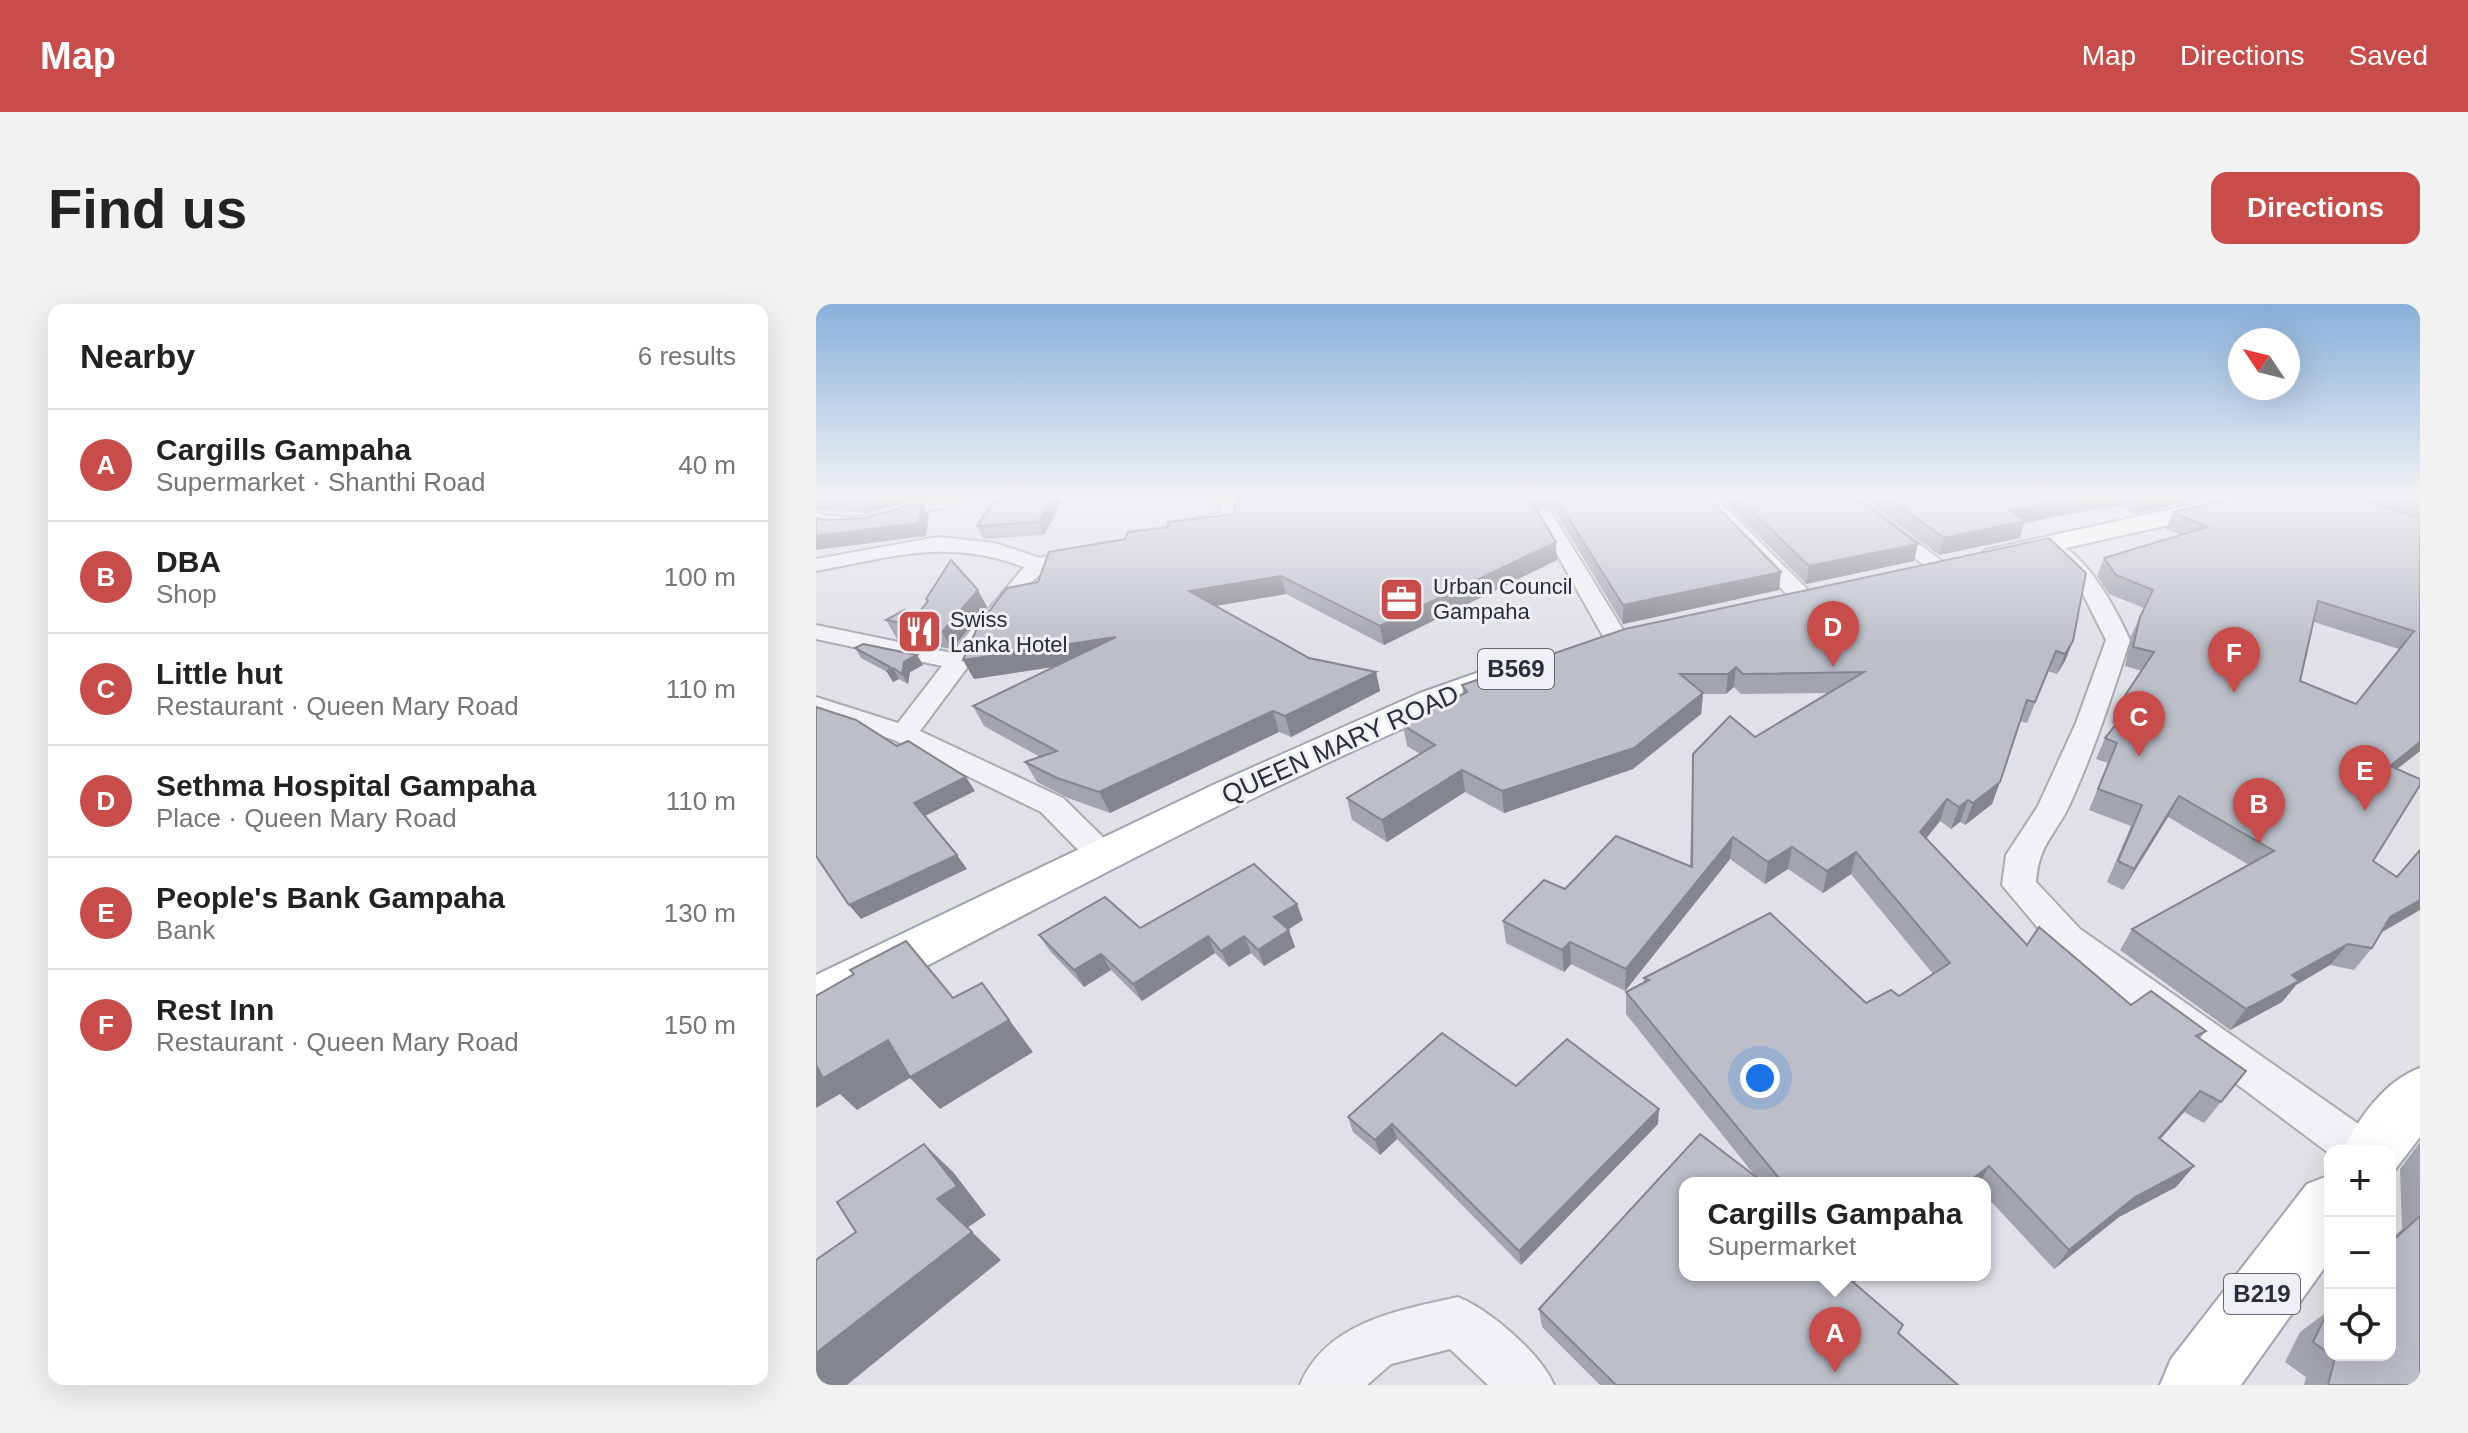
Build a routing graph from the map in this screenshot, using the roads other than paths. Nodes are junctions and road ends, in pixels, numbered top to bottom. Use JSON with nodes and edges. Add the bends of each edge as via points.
{"nodes":[{"id":1,"x":932,"y":545,"type":"edge"},
{"id":2,"x":967,"y":545,"type":"edge"},
{"id":3,"x":1562,"y":545,"type":"edge"},
{"id":4,"x":1761,"y":545,"type":"edge"},
{"id":5,"x":1910,"y":545,"type":"edge"},
{"id":6,"x":2041,"y":545,"type":"edge"},
{"id":7,"x":2049,"y":545,"type":"edge"},
{"id":8,"x":1113,"y":546,"type":"edge"},
{"id":9,"x":816,"y":565,"type":"edge"},
{"id":10,"x":1039,"y":565,"type":"junction"},
{"id":11,"x":1940,"y":568,"type":"junction"},
{"id":12,"x":1894,"y":578,"type":"edge"},
{"id":13,"x":1817,"y":594,"type":"joint"},
{"id":14,"x":1764,"y":605,"type":"edge"},
{"id":15,"x":816,"y":632,"type":"edge"},
{"id":16,"x":1617,"y":639,"type":"edge"},
{"id":17,"x":1545,"y":661,"type":"edge"},
{"id":18,"x":958,"y":662,"type":"junction"},
{"id":19,"x":816,"y":705,"type":"edge"},
{"id":20,"x":904,"y":734,"type":"junction"},
{"id":21,"x":1102,"y":855,"type":"junction"},
{"id":22,"x":816,"y":999,"type":"edge"},
{"id":23,"x":2420,"y":1093,"type":"edge"},
{"id":24,"x":2353,"y":1145,"type":"edge"},
{"id":25,"x":2378,"y":1145,"type":"edge"},
{"id":26,"x":2324,"y":1214,"type":"edge"},
{"id":27,"x":1327,"y":1385,"type":"edge"},
{"id":28,"x":1527,"y":1385,"type":"edge"},
{"id":29,"x":2197,"y":1385,"type":"edge"}],
"edges":[{"from":1,"to":9,"type":"street"},
{"from":2,"to":10,"type":"street"},
{"from":3,"to":16,"type":"street"},
{"from":4,"to":13,"type":"street"},
{"from":5,"to":11,"type":"street"},
{"from":6,"to":11,"type":"main road"},
{"from":7,"to":24,"type":"street","via":[[2079,569],[2099,595],[2118,640],[2090,723],[2053,807],[2022,855],[2019,885],[2067,938]]},
{"from":8,"to":10,"type":"street"},
{"from":10,"to":18,"type":"street","via":[[1022,578]]},
{"from":11,"to":12,"type":"main road"},
{"from":13,"to":14,"type":"main road"},
{"from":15,"to":18,"type":"street"},
{"from":17,"to":21,"type":"main road","name":"QUEEN MARY ROAD","number":"B569","via":[[1433,701]]},
{"from":18,"to":20,"type":"street"},
{"from":19,"to":20,"type":"street"},
{"from":20,"to":21,"type":"street","via":[[1052,805]]},
{"from":21,"to":22,"type":"main road","name":"QUEEN MARY ROAD","number":"B569"},
{"from":23,"to":25,"type":"main road"},
{"from":26,"to":29,"type":"main road","number":"B219"},
{"from":27,"to":28,"type":"street","via":[[1378,1341],[1458,1322]]}]}
